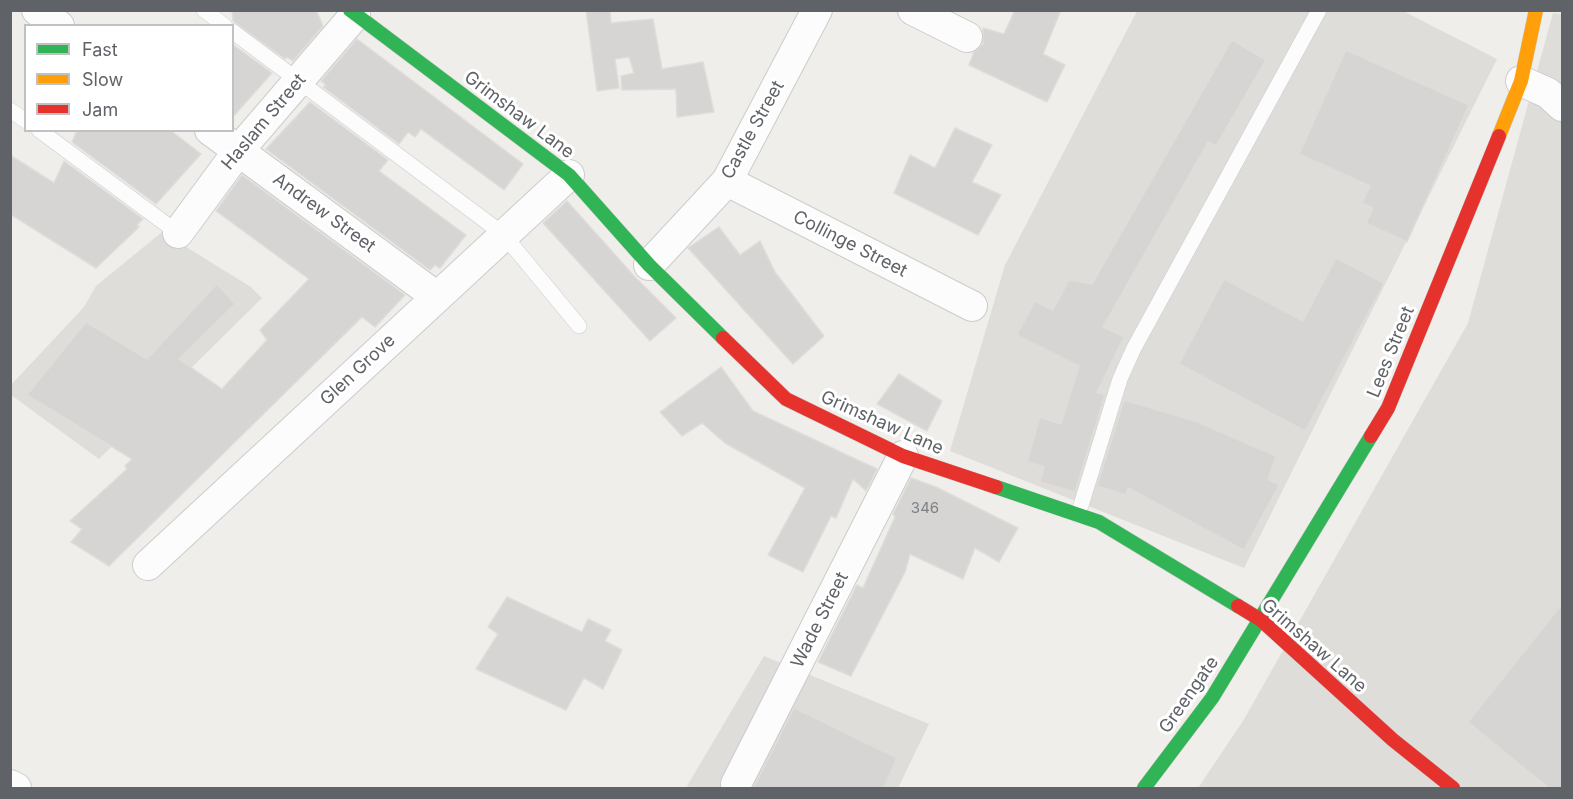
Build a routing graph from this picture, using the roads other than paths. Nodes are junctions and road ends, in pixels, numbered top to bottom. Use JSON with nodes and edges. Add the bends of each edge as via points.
{"nodes":[{"id":1,"x":37,"y":10,"type":"edge"},
{"id":2,"x":204,"y":10,"type":"edge"},
{"id":3,"x":818,"y":10,"type":"edge"},
{"id":4,"x":914,"y":10,"type":"edge"},
{"id":5,"x":1318,"y":10,"type":"edge"},
{"id":6,"x":1536,"y":10,"type":"edge"},
{"id":7,"x":352,"y":13,"type":"edge"},
{"id":8,"x":55,"y":24,"type":"edge"},
{"id":9,"x":222,"y":24,"type":"edge"},
{"id":10,"x":234,"y":32,"type":"edge"},
{"id":11,"x":967,"y":37,"type":"dead end"},
{"id":12,"x":299,"y":80,"type":"junction"},
{"id":13,"x":1521,"y":81,"type":"junction"},
{"id":14,"x":1563,"y":106,"type":"edge"},
{"id":15,"x":10,"y":110,"type":"edge"},
{"id":16,"x":24,"y":120,"type":"edge"},
{"id":17,"x":42,"y":132,"type":"edge"},
{"id":18,"x":213,"y":132,"type":"edge"},
{"id":19,"x":239,"y":150,"type":"junction"},
{"id":20,"x":568,"y":175,"type":"junction"},
{"id":21,"x":727,"y":181,"type":"junction"},
{"id":22,"x":177,"y":232,"type":"joint"},
{"id":23,"x":503,"y":234,"type":"junction"},
{"id":24,"x":649,"y":265,"type":"junction"},
{"id":25,"x":437,"y":297,"type":"junction"},
{"id":26,"x":972,"y":306,"type":"dead end"},
{"id":27,"x":579,"y":326,"type":"dead end"},
{"id":28,"x":903,"y":456,"type":"junction"},
{"id":29,"x":1078,"y":515,"type":"junction"},
{"id":30,"x":148,"y":565,"type":"dead end"},
{"id":31,"x":1261,"y":620,"type":"junction"},
{"id":32,"x":736,"y":784,"type":"dead end"},
{"id":33,"x":10,"y":785,"type":"edge"},
{"id":34,"x":16,"y":789,"type":"edge"},
{"id":35,"x":1144,"y":789,"type":"edge"},
{"id":36,"x":1453,"y":789,"type":"edge"}],
"edges":[{"from":1,"to":8,"type":"street"},
{"from":2,"to":9,"type":"lane"},
{"from":3,"to":21,"type":"street","name":"Castle Street"},
{"from":4,"to":11,"type":"street"},
{"from":5,"to":29,"type":"lane","via":[[1134,348],[1120,380]]},
{"from":6,"to":13,"type":"main road","name":"Lees Street"},
{"from":7,"to":12,"type":"street","name":"Haslam Street"},
{"from":7,"to":20,"type":"main road","name":"Grimshaw Lane"},
{"from":10,"to":12,"type":"lane"},
{"from":12,"to":19,"type":"street","name":"Haslam Street"},
{"from":12,"to":23,"type":"lane"},
{"from":13,"to":14,"type":"street","via":[[1548,93]]},
{"from":13,"to":31,"type":"main road","name":"Lees Street","via":[[1388,408]]},
{"from":15,"to":16,"type":"lane"},
{"from":17,"to":22,"type":"lane"},
{"from":18,"to":19,"type":"street","name":"Andrew Street"},
{"from":19,"to":22,"type":"street","name":"Haslam Street"},
{"from":19,"to":25,"type":"street","name":"Andrew Street"},
{"from":20,"to":23,"type":"street","name":"Glen Grove"},
{"from":20,"to":24,"type":"main road","name":"Grimshaw Lane"},
{"from":21,"to":24,"type":"street","name":"Castle Street"},
{"from":21,"to":26,"type":"street","name":"Collinge Street"},
{"from":23,"to":25,"type":"street","name":"Glen Grove"},
{"from":23,"to":27,"type":"lane"},
{"from":24,"to":28,"type":"main road","name":"Grimshaw Lane","via":[[786,399]]},
{"from":25,"to":30,"type":"street","name":"Glen Grove"},
{"from":28,"to":29,"type":"main road","name":"Grimshaw Lane"},
{"from":28,"to":32,"type":"street","name":"Wade Street"},
{"from":29,"to":31,"type":"main road","name":"Grimshaw Lane","via":[[1098,522]]},
{"from":31,"to":35,"type":"main road","name":"Greengate","via":[[1212,698]]},
{"from":31,"to":36,"type":"main road","name":"Grimshaw Lane"},
{"from":33,"to":34,"type":"street"}]}
